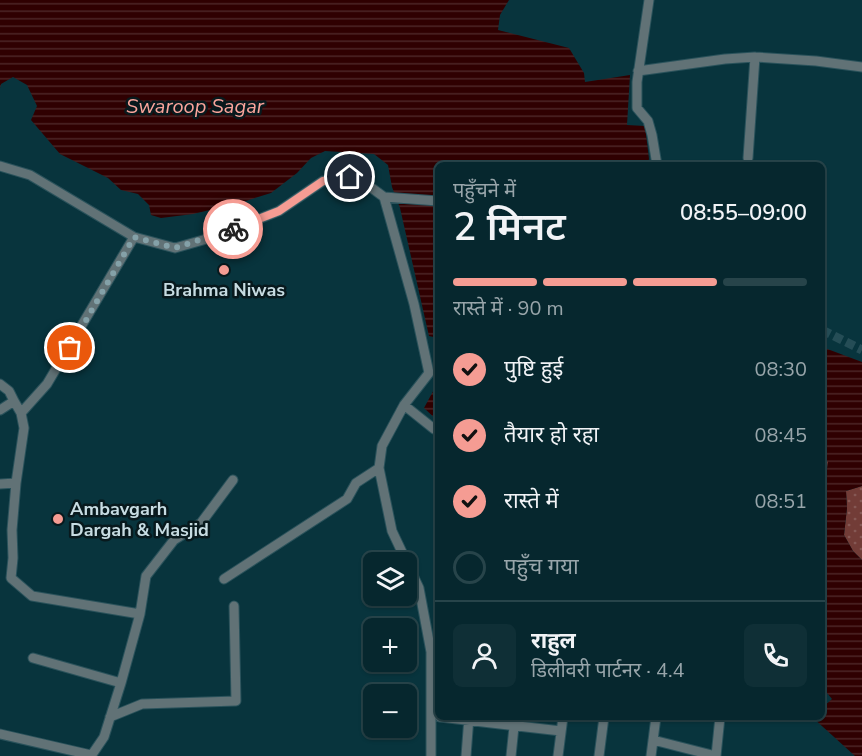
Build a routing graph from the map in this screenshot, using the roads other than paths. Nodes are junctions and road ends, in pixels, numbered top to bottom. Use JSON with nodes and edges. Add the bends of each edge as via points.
{"nodes":[{"id":1,"x":650,"y":0,"type":"edge"},
{"id":2,"x":754,"y":57,"type":"junction"},
{"id":3,"x":862,"y":67,"type":"edge"},
{"id":4,"x":638,"y":71,"type":"junction"},
{"id":5,"x":748,"y":158,"type":"dead end"},
{"id":6,"x":656,"y":162,"type":"edge"},
{"id":7,"x":0,"y":166,"type":"edge"},
{"id":8,"x":384,"y":197,"type":"junction"},
{"id":9,"x":435,"y":201,"type":"edge"},
{"id":10,"x":134,"y":237,"type":"junction"},
{"id":11,"x":0,"y":384,"type":"edge"},
{"id":12,"x":14,"y":402,"type":"junction"},
{"id":13,"x":404,"y":405,"type":"junction"},
{"id":14,"x":0,"y":410,"type":"edge"},
{"id":15,"x":21,"y":412,"type":"junction"},
{"id":16,"x":435,"y":429,"type":"edge"},
{"id":17,"x":379,"y":468,"type":"junction"},
{"id":18,"x":233,"y":480,"type":"dead end"},
{"id":19,"x":16,"y":483,"type":"junction"},
{"id":20,"x":0,"y":484,"type":"edge"},
{"id":21,"x":224,"y":579,"type":"dead end"},
{"id":22,"x":234,"y":606,"type":"dead end"},
{"id":23,"x":140,"y":614,"type":"junction"},
{"id":24,"x":435,"y":651,"type":"edge"},
{"id":25,"x":33,"y":658,"type":"dead end"},
{"id":26,"x":121,"y":683,"type":"junction"},
{"id":27,"x":110,"y":717,"type":"junction"},
{"id":28,"x":436,"y":720,"type":"edge"},
{"id":29,"x":469,"y":720,"type":"edge"},
{"id":30,"x":484,"y":720,"type":"edge"},
{"id":31,"x":563,"y":720,"type":"edge"},
{"id":32,"x":604,"y":720,"type":"edge"},
{"id":33,"x":656,"y":720,"type":"edge"},
{"id":34,"x":720,"y":720,"type":"edge"},
{"id":35,"x":515,"y":722,"type":"edge"},
{"id":36,"x":561,"y":731,"type":"junction"},
{"id":37,"x":0,"y":734,"type":"edge"},
{"id":38,"x":653,"y":740,"type":"junction"},
{"id":39,"x":91,"y":755,"type":"edge"},
{"id":40,"x":431,"y":756,"type":"edge"},
{"id":41,"x":466,"y":756,"type":"edge"},
{"id":42,"x":510,"y":756,"type":"edge"},
{"id":43,"x":558,"y":756,"type":"edge"},
{"id":44,"x":599,"y":756,"type":"edge"},
{"id":45,"x":651,"y":756,"type":"edge"}],
"edges":[{"from":1,"to":4,"type":"street"},
{"from":2,"to":3,"type":"street"},
{"from":2,"to":4,"type":"street"},
{"from":2,"to":5,"type":"street"},
{"from":4,"to":6,"type":"street","via":[[637,108],[648,121]]},
{"from":7,"to":10,"type":"street","via":[[30,175]]},
{"from":8,"to":9,"type":"street"},
{"from":8,"to":10,"type":"street","via":[[350,177],[323,181],[279,211],[210,238],[175,248]]},
{"from":8,"to":13,"type":"street","via":[[429,373]]},
{"from":10,"to":15,"type":"street","via":[[47,384]]},
{"from":11,"to":12,"type":"street"},
{"from":12,"to":14,"type":"street"},
{"from":12,"to":15,"type":"street"},
{"from":13,"to":16,"type":"street"},
{"from":13,"to":17,"type":"street","via":[[382,446]]},
{"from":15,"to":19,"type":"street","via":[[24,428]]},
{"from":17,"to":21,"type":"street","via":[[356,483],[347,499]]},
{"from":17,"to":24,"type":"street","via":[[392,531],[418,588]]},
{"from":18,"to":23,"type":"street","via":[[201,523],[174,540],[146,576]]},
{"from":19,"to":20,"type":"street"},
{"from":19,"to":23,"type":"street","via":[[11,578],[32,596]]},
{"from":22,"to":27,"type":"street","via":[[236,701],[142,704]]},
{"from":23,"to":26,"type":"street"},
{"from":25,"to":26,"type":"street"},
{"from":26,"to":27,"type":"street"},
{"from":27,"to":39,"type":"street","via":[[104,737]]},
{"from":28,"to":40,"type":"street"},
{"from":29,"to":41,"type":"street"},
{"from":30,"to":35,"type":"street"},
{"from":31,"to":36,"type":"street"},
{"from":32,"to":44,"type":"street"},
{"from":33,"to":38,"type":"street"},
{"from":34,"to":38,"type":"street","via":[[716,756]]},
{"from":35,"to":36,"type":"street"},
{"from":35,"to":42,"type":"street"},
{"from":36,"to":43,"type":"street"},
{"from":37,"to":39,"type":"street"},
{"from":38,"to":45,"type":"street"}]}
